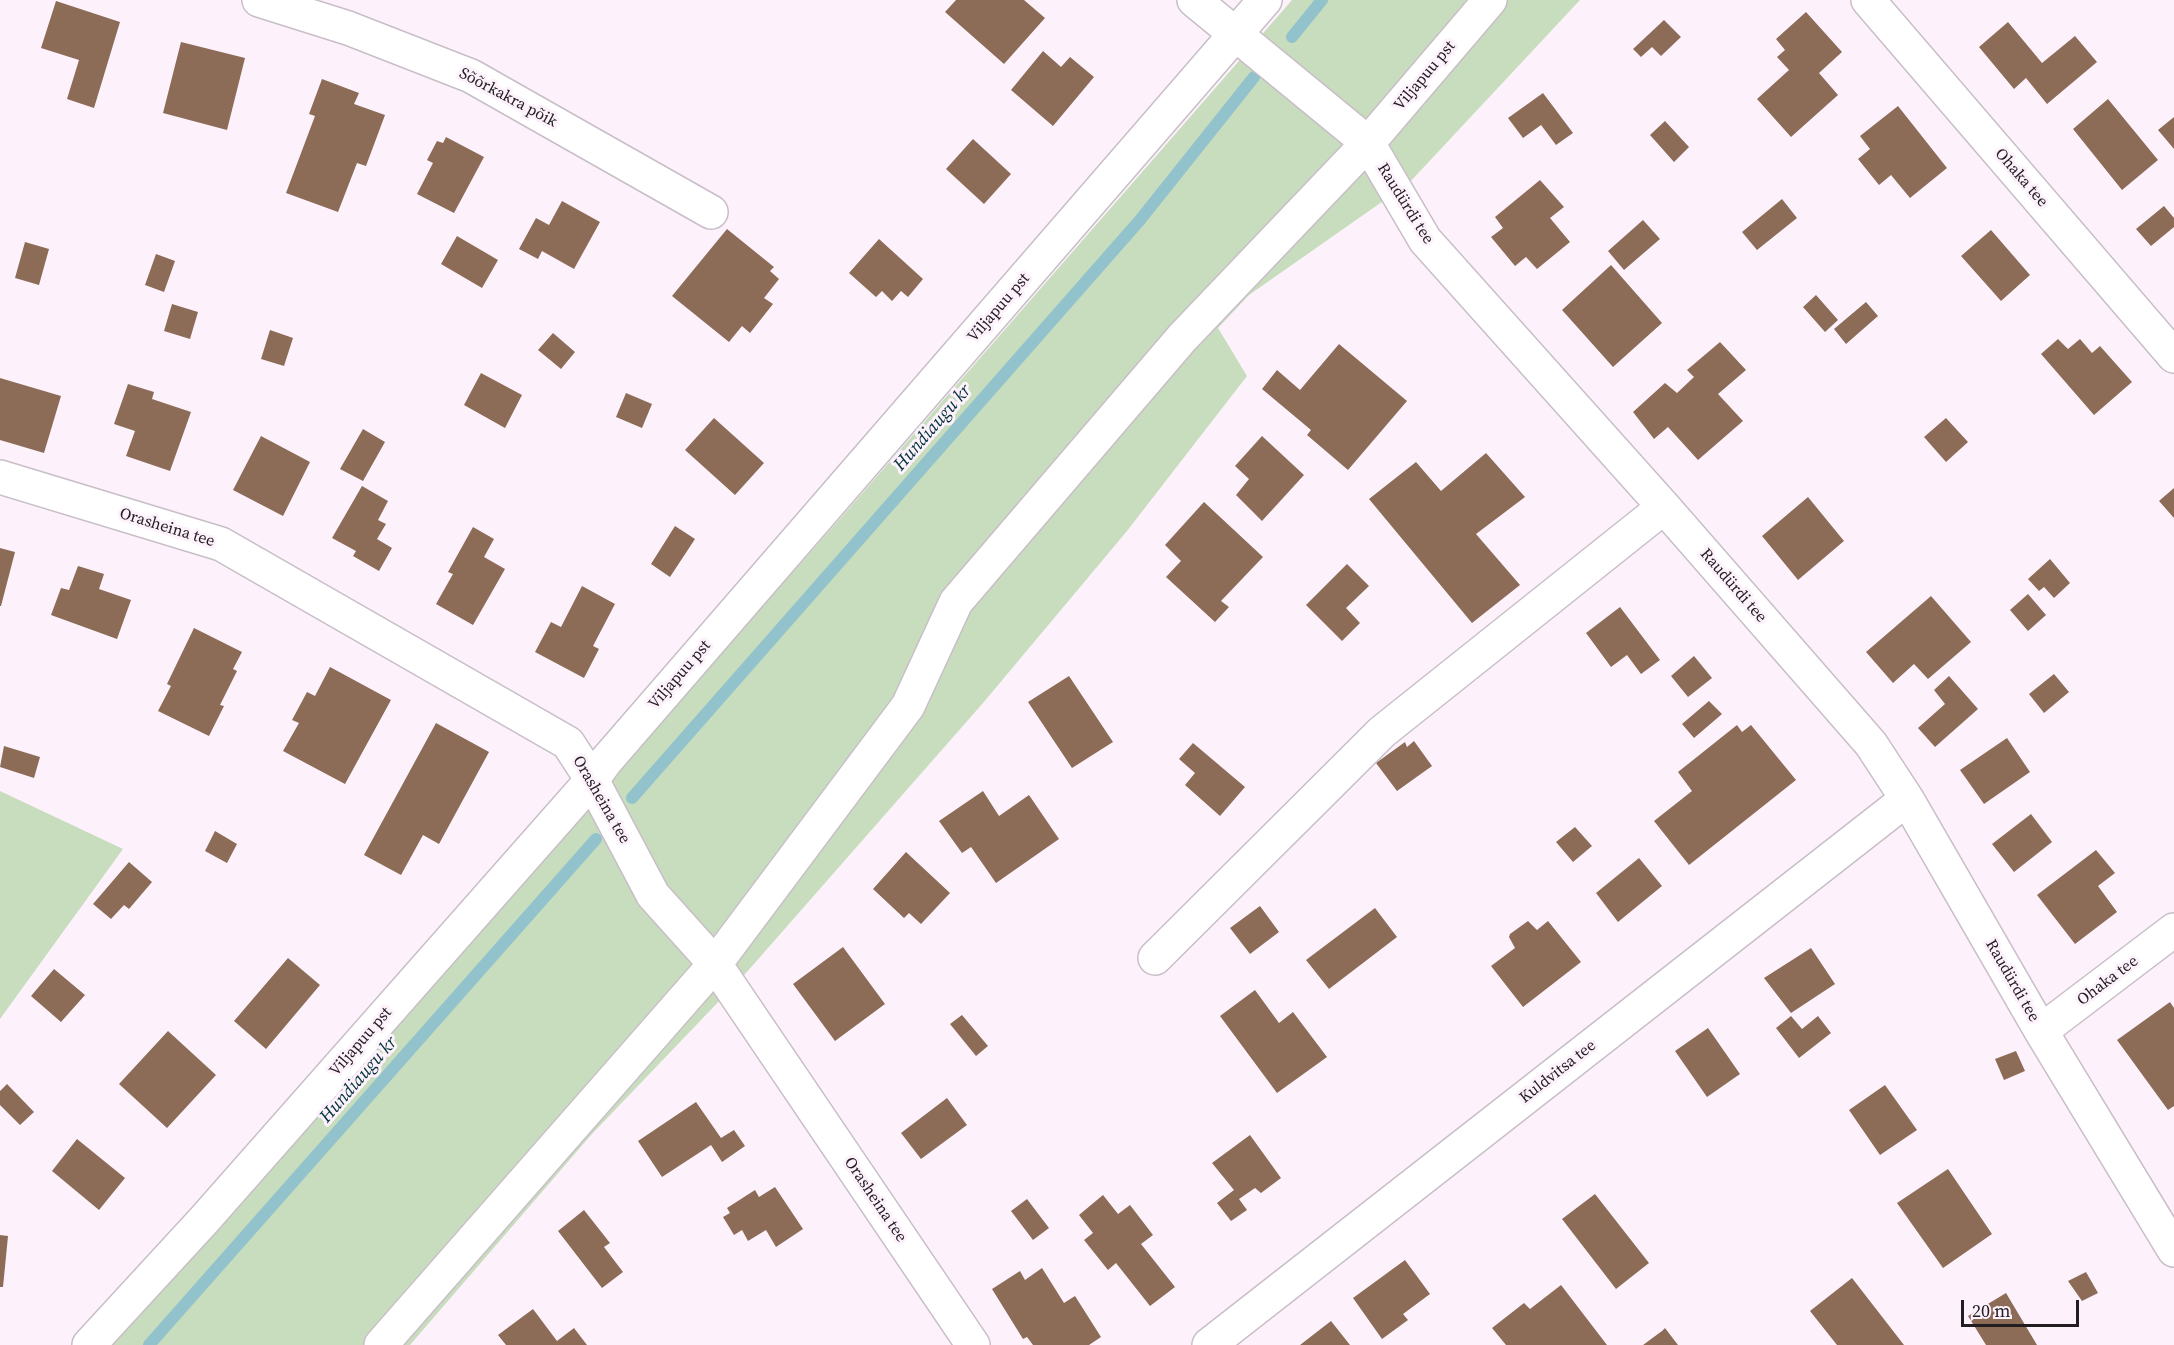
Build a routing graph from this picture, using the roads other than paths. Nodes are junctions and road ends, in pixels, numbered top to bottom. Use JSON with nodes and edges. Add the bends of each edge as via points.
{"nodes":[{"id":1,"x":259,"y":0,"type":"edge"},
{"id":2,"x":1194,"y":0,"type":"edge"},
{"id":3,"x":1265,"y":0,"type":"edge"},
{"id":4,"x":1490,"y":0,"type":"edge"},
{"id":5,"x":1868,"y":0,"type":"edge"},
{"id":6,"x":1236,"y":34,"type":"junction"},
{"id":7,"x":1368,"y":144,"type":"junction"},
{"id":8,"x":711,"y":212,"type":"dead end"},
{"id":9,"x":2174,"y":356,"type":"edge"},
{"id":10,"x":0,"y":477,"type":"edge"},
{"id":11,"x":1664,"y":507,"type":"junction"},
{"id":12,"x":592,"y":780,"type":"junction"},
{"id":13,"x":1907,"y":799,"type":"junction"},
{"id":14,"x":2174,"y":930,"type":"edge"},
{"id":15,"x":1155,"y":958,"type":"dead end"},
{"id":16,"x":715,"y":964,"type":"junction"},
{"id":17,"x":2041,"y":1031,"type":"junction"},
{"id":18,"x":2174,"y":1250,"type":"edge"},
{"id":19,"x":89,"y":1345,"type":"edge"},
{"id":20,"x":381,"y":1345,"type":"edge"},
{"id":21,"x":973,"y":1345,"type":"edge"},
{"id":22,"x":1209,"y":1345,"type":"edge"}],
"edges":[{"from":1,"to":8,"type":"street","name":"Sõõrkakra põik","via":[[348,28],[471,76]]},
{"from":2,"to":6,"type":"street","name":"Raudürdi tee"},
{"from":3,"to":6,"type":"street","name":"Viljapuu pst"},
{"from":4,"to":7,"type":"street","name":"Viljapuu pst"},
{"from":5,"to":9,"type":"street","name":"Ohaka tee"},
{"from":6,"to":7,"type":"street","name":"Raudürdi tee"},
{"from":6,"to":12,"type":"street","name":"Viljapuu pst"},
{"from":7,"to":11,"type":"street","name":"Raudürdi tee","via":[[1425,240]]},
{"from":7,"to":16,"type":"street","name":"Viljapuu pst","via":[[1182,338],[956,602],[908,706]]},
{"from":10,"to":12,"type":"street","name":"Orasheina tee","via":[[221,544],[568,743]]},
{"from":11,"to":13,"type":"street","name":"Raudürdi tee","via":[[1871,744]]},
{"from":11,"to":15,"type":"street","via":[[1382,732]]},
{"from":12,"to":16,"type":"street","name":"Orasheina tee","via":[[653,895]]},
{"from":12,"to":19,"type":"street","name":"Viljapuu pst"},
{"from":13,"to":17,"type":"street","name":"Raudürdi tee"},
{"from":13,"to":22,"type":"street","name":"Kuldvitsa tee"},
{"from":14,"to":17,"type":"street","name":"Ohaka tee"},
{"from":16,"to":20,"type":"street","name":"Viljapuu pst"},
{"from":16,"to":21,"type":"street","name":"Orasheina tee"},
{"from":17,"to":18,"type":"street","name":"Raudürdi tee"}]}
